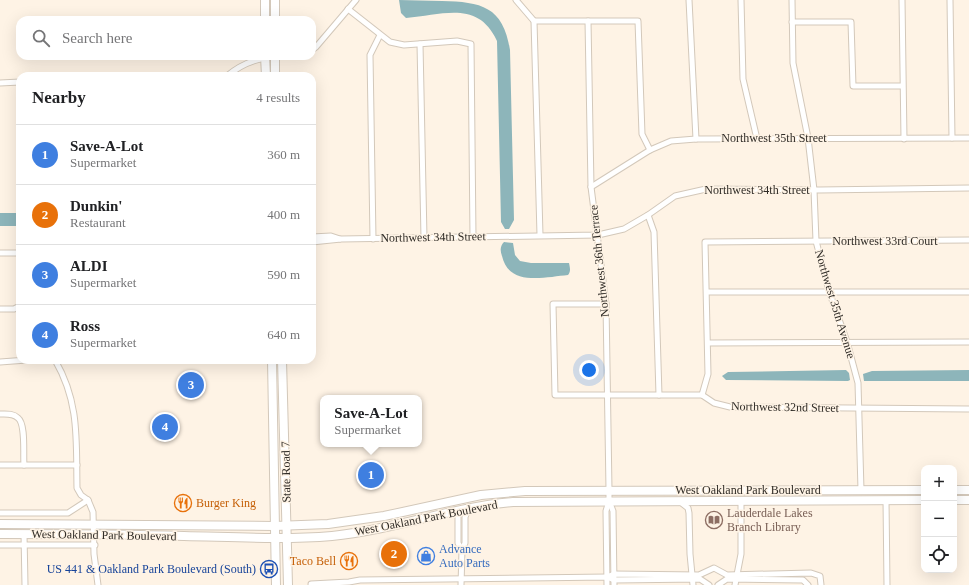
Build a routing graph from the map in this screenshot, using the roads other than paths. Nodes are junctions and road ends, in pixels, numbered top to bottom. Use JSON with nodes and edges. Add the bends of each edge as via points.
{"nodes":[{"id":1,"x":265,"y":0,"type":"edge"},
{"id":2,"x":275,"y":0,"type":"edge"},
{"id":3,"x":356,"y":0,"type":"edge"},
{"id":4,"x":516,"y":0,"type":"edge"},
{"id":5,"x":520,"y":0,"type":"edge"},
{"id":6,"x":689,"y":0,"type":"edge"},
{"id":7,"x":741,"y":0,"type":"edge"},
{"id":8,"x":792,"y":0,"type":"edge"},
{"id":9,"x":902,"y":0,"type":"edge"},
{"id":10,"x":950,"y":0,"type":"edge"},
{"id":11,"x":523,"y":6,"type":"junction"},
{"id":12,"x":348,"y":9,"type":"junction"},
{"id":13,"x":265,"y":16,"type":"edge"},
{"id":14,"x":275,"y":16,"type":"edge"},
{"id":15,"x":534,"y":21,"type":"junction"},
{"id":16,"x":588,"y":21,"type":"junction"},
{"id":17,"x":792,"y":22,"type":"junction"},
{"id":18,"x":380,"y":35,"type":"junction"},
{"id":19,"x":420,"y":44,"type":"junction"},
{"id":20,"x":316,"y":47,"type":"edge"},
{"id":21,"x":255,"y":60,"type":"edge"},
{"id":22,"x":265,"y":60,"type":"edge"},
{"id":23,"x":275,"y":60,"type":"edge"},
{"id":24,"x":233,"y":72,"type":"edge"},
{"id":25,"x":266,"y":72,"type":"edge"},
{"id":26,"x":275,"y":72,"type":"edge"},
{"id":27,"x":0,"y":82,"type":"edge"},
{"id":28,"x":16,"y":82,"type":"edge"},
{"id":29,"x":902,"y":86,"type":"junction"},
{"id":30,"x":808,"y":138,"type":"junction"},
{"id":31,"x":952,"y":138,"type":"junction"},
{"id":32,"x":969,"y":138,"type":"edge"},
{"id":33,"x":696,"y":139,"type":"junction"},
{"id":34,"x":757,"y":139,"type":"junction"},
{"id":35,"x":904,"y":139,"type":"junction"},
{"id":36,"x":650,"y":150,"type":"junction"},
{"id":37,"x":591,"y":187,"type":"junction"},
{"id":38,"x":969,"y":188,"type":"edge"},
{"id":39,"x":814,"y":190,"type":"junction"},
{"id":40,"x":648,"y":215,"type":"junction"},
{"id":41,"x":540,"y":235,"type":"junction"},
{"id":42,"x":598,"y":235,"type":"junction"},
{"id":43,"x":473,"y":236,"type":"junction"},
{"id":44,"x":316,"y":237,"type":"edge"},
{"id":45,"x":424,"y":238,"type":"junction"},
{"id":46,"x":373,"y":239,"type":"junction"},
{"id":47,"x":341,"y":240,"type":"junction"},
{"id":48,"x":969,"y":240,"type":"edge"},
{"id":49,"x":316,"y":242,"type":"edge"},
{"id":50,"x":816,"y":242,"type":"junction"},
{"id":51,"x":0,"y":253,"type":"edge"},
{"id":52,"x":16,"y":253,"type":"edge"},
{"id":53,"x":829,"y":291,"type":"junction"},
{"id":54,"x":707,"y":292,"type":"junction"},
{"id":55,"x":969,"y":292,"type":"edge"},
{"id":56,"x":606,"y":304,"type":"junction"},
{"id":57,"x":16,"y":307,"type":"edge"},
{"id":58,"x":0,"y":309,"type":"edge"},
{"id":59,"x":847,"y":342,"type":"junction"},
{"id":60,"x":969,"y":342,"type":"edge"},
{"id":61,"x":708,"y":343,"type":"junction"},
{"id":62,"x":16,"y":361,"type":"edge"},
{"id":63,"x":0,"y":362,"type":"edge"},
{"id":64,"x":57,"y":364,"type":"edge"},
{"id":65,"x":272,"y":364,"type":"edge"},
{"id":66,"x":276,"y":364,"type":"edge"},
{"id":67,"x":282,"y":364,"type":"edge"},
{"id":68,"x":283,"y":383,"type":"junction"},
{"id":69,"x":608,"y":395,"type":"junction"},
{"id":70,"x":659,"y":395,"type":"junction"},
{"id":71,"x":702,"y":395,"type":"junction"},
{"id":72,"x":860,"y":409,"type":"junction"},
{"id":73,"x":969,"y":409,"type":"edge"},
{"id":74,"x":0,"y":414,"type":"edge"},
{"id":75,"x":24,"y":464,"type":"junction"},
{"id":76,"x":0,"y":465,"type":"edge"},
{"id":77,"x":77,"y":465,"type":"junction"},
{"id":78,"x":609,"y":490,"type":"junction"},
{"id":79,"x":740,"y":490,"type":"junction"},
{"id":80,"x":750,"y":490,"type":"junction"},
{"id":81,"x":861,"y":490,"type":"junction"},
{"id":82,"x":921,"y":490,"type":"edge"},
{"id":83,"x":957,"y":490,"type":"edge"},
{"id":84,"x":969,"y":490,"type":"edge"},
{"id":85,"x":469,"y":497,"type":"junction"},
{"id":86,"x":88,"y":500,"type":"junction"},
{"id":87,"x":609,"y":500,"type":"junction"},
{"id":88,"x":678,"y":500,"type":"junction"},
{"id":89,"x":727,"y":500,"type":"junction"},
{"id":90,"x":741,"y":500,"type":"junction"},
{"id":91,"x":846,"y":500,"type":"junction"},
{"id":92,"x":886,"y":500,"type":"junction"},
{"id":93,"x":921,"y":500,"type":"edge"},
{"id":94,"x":957,"y":500,"type":"edge"},
{"id":95,"x":969,"y":500,"type":"edge"},
{"id":96,"x":469,"y":507,"type":"junction"},
{"id":97,"x":458,"y":510,"type":"junction"},
{"id":98,"x":0,"y":513,"type":"edge"},
{"id":99,"x":24,"y":513,"type":"junction"},
{"id":100,"x":0,"y":524,"type":"edge"},
{"id":101,"x":24,"y":524,"type":"junction"},
{"id":102,"x":94,"y":524,"type":"junction"},
{"id":103,"x":275,"y":526,"type":"junction"},
{"id":104,"x":287,"y":526,"type":"junction"},
{"id":105,"x":0,"y":534,"type":"edge"},
{"id":106,"x":24,"y":534,"type":"junction"},
{"id":107,"x":94,"y":534,"type":"junction"},
{"id":108,"x":275,"y":538,"type":"junction"},
{"id":109,"x":287,"y":538,"type":"junction"},
{"id":110,"x":0,"y":545,"type":"edge"},
{"id":111,"x":24,"y":545,"type":"junction"},
{"id":112,"x":94,"y":545,"type":"junction"},
{"id":113,"x":462,"y":550,"type":"junction"},
{"id":114,"x":811,"y":573,"type":"junction"},
{"id":115,"x":614,"y":574,"type":"junction"},
{"id":116,"x":737,"y":574,"type":"junction"},
{"id":117,"x":755,"y":574,"type":"junction"},
{"id":118,"x":462,"y":578,"type":"junction"},
{"id":119,"x":607,"y":578,"type":"junction"},
{"id":120,"x":693,"y":579,"type":"edge"},
{"id":121,"x":673,"y":580,"type":"edge"},
{"id":122,"x":803,"y":580,"type":"junction"},
{"id":123,"x":614,"y":583,"type":"edge"},
{"id":124,"x":735,"y":583,"type":"edge"},
{"id":125,"x":755,"y":583,"type":"edge"},
{"id":126,"x":311,"y":584,"type":"edge"},
{"id":127,"x":25,"y":585,"type":"edge"},
{"id":128,"x":98,"y":585,"type":"edge"},
{"id":129,"x":276,"y":585,"type":"edge"},
{"id":130,"x":288,"y":585,"type":"edge"},
{"id":131,"x":461,"y":585,"type":"edge"},
{"id":132,"x":607,"y":585,"type":"edge"},
{"id":133,"x":709,"y":585,"type":"edge"},
{"id":134,"x":718,"y":585,"type":"edge"},
{"id":135,"x":808,"y":585,"type":"edge"},
{"id":136,"x":821,"y":585,"type":"edge"},
{"id":137,"x":887,"y":585,"type":"edge"}],
"edges":[{"from":1,"to":13,"type":"main road"},
{"from":2,"to":14,"type":"main road"},
{"from":3,"to":12,"type":"street"},
{"from":4,"to":11,"type":"street"},
{"from":5,"to":11,"type":"street"},
{"from":6,"to":33,"type":"street"},
{"from":7,"to":34,"type":"street","via":[[743,79]]},
{"from":8,"to":17,"type":"street","name":"Northwest 35th Avenue"},
{"from":9,"to":29,"type":"street"},
{"from":10,"to":31,"type":"street"},
{"from":11,"to":15,"type":"street"},
{"from":12,"to":18,"type":"street"},
{"from":12,"to":20,"type":"street"},
{"from":15,"to":16,"type":"street"},
{"from":15,"to":41,"type":"street"},
{"from":16,"to":36,"type":"street","via":[[638,21],[642,134]]},
{"from":16,"to":37,"type":"street","name":"Northwest 36th Terrace"},
{"from":17,"to":29,"type":"street","via":[[851,22],[853,86]]},
{"from":17,"to":30,"type":"street","name":"Northwest 35th Avenue","via":[[793,62]]},
{"from":18,"to":19,"type":"street","via":[[397,44]]},
{"from":18,"to":46,"type":"street","via":[[370,55]]},
{"from":19,"to":43,"type":"street","via":[[457,41],[471,44]]},
{"from":19,"to":45,"type":"street"},
{"from":21,"to":24,"type":"street"},
{"from":22,"to":25,"type":"main road"},
{"from":23,"to":26,"type":"main road"},
{"from":27,"to":28,"type":"street"},
{"from":29,"to":35,"type":"street"},
{"from":30,"to":34,"type":"street","name":"Northwest 35th Street"},
{"from":30,"to":35,"type":"street","name":"Northwest 35th Street"},
{"from":30,"to":39,"type":"street","name":"Northwest 35th Avenue"},
{"from":31,"to":32,"type":"street","name":"Northwest 35th Street"},
{"from":31,"to":35,"type":"street","name":"Northwest 35th Street"},
{"from":33,"to":34,"type":"street","name":"Northwest 35th Street"},
{"from":33,"to":36,"type":"street","name":"Northwest 35th Street","via":[[671,141]]},
{"from":36,"to":37,"type":"street","name":"Northwest 35th Street"},
{"from":37,"to":42,"type":"street","name":"Northwest 36th Terrace"},
{"from":38,"to":39,"type":"street","name":"Northwest 34th Street"},
{"from":39,"to":40,"type":"street","name":"Northwest 34th Street","via":[[706,189],[675,196]]},
{"from":39,"to":50,"type":"street","name":"Northwest 35th Avenue"},
{"from":40,"to":42,"type":"street","name":"Northwest 34th Street","via":[[624,229]]},
{"from":40,"to":70,"type":"street","via":[[654,232]]},
{"from":41,"to":42,"type":"street","name":"Northwest 34th Street"},
{"from":41,"to":43,"type":"street","name":"Northwest 34th Street"},
{"from":42,"to":56,"type":"street","name":"Northwest 36th Terrace"},
{"from":43,"to":45,"type":"street","name":"Northwest 34th Street"},
{"from":44,"to":47,"type":"street","name":"Northwest 34th Street","via":[[331,236]]},
{"from":45,"to":46,"type":"street","name":"Northwest 34th Street"},
{"from":46,"to":47,"type":"street","name":"Northwest 34th Street"},
{"from":47,"to":49,"type":"street","name":"Northwest 34th Street"},
{"from":48,"to":50,"type":"street","name":"Northwest 33rd Court"},
{"from":50,"to":53,"type":"street","name":"Northwest 35th Avenue"},
{"from":50,"to":54,"type":"street","name":"Northwest 33rd Court","via":[[705,242]]},
{"from":51,"to":52,"type":"street"},
{"from":53,"to":54,"type":"street"},
{"from":53,"to":55,"type":"street"},
{"from":53,"to":59,"type":"street","name":"Northwest 35th Avenue"},
{"from":54,"to":61,"type":"street"},
{"from":56,"to":69,"type":"street","name":"Northwest 36th Terrace"},
{"from":56,"to":69,"type":"street","name":"Northwest 32nd Street","via":[[553,304],[555,395]]},
{"from":57,"to":58,"type":"street"},
{"from":59,"to":60,"type":"street"},
{"from":59,"to":61,"type":"street"},
{"from":59,"to":72,"type":"street","name":"Northwest 35th Avenue","via":[[858,383]]},
{"from":61,"to":71,"type":"street","via":[[708,374]]},
{"from":62,"to":63,"type":"street"},
{"from":64,"to":77,"type":"street","via":[[71,394],[76,416]]},
{"from":65,"to":103,"type":"main road","name":"State Road 7"},
{"from":66,"to":68,"type":"main road","via":[[277,378]]},
{"from":67,"to":68,"type":"main road","name":"State Road 7"},
{"from":68,"to":104,"type":"main road","name":"State Road 7"},
{"from":69,"to":70,"type":"street","name":"Northwest 32nd Street"},
{"from":69,"to":78,"type":"street","name":"Northwest 36th Terrace"},
{"from":70,"to":71,"type":"street","name":"Northwest 32nd Street"},
{"from":71,"to":72,"type":"street","name":"Northwest 32nd Street","via":[[714,403],[730,407]]},
{"from":72,"to":73,"type":"street","name":"Northwest 32nd Street"},
{"from":72,"to":81,"type":"street","name":"Northwest 35th Avenue"},
{"from":74,"to":75,"type":"street","via":[[11,414],[22,424]]},
{"from":75,"to":76,"type":"street"},
{"from":75,"to":77,"type":"street"},
{"from":77,"to":86,"type":"street","via":[[78,488],[81,495]]},
{"from":78,"to":79,"type":"main road","name":"West Oakland Park Boulevard"},
{"from":78,"to":85,"type":"main road","name":"West Oakland Park Boulevard","via":[[525,491]]},
{"from":78,"to":87,"type":"street","name":"Northwest 36th Terrace"},
{"from":79,"to":80,"type":"main road","name":"West Oakland Park Boulevard"},
{"from":79,"to":89,"type":"main road"},
{"from":80,"to":81,"type":"main road","name":"West Oakland Park Boulevard"},
{"from":80,"to":90,"type":"main road","via":[[742,495]]},
{"from":81,"to":82,"type":"main road","name":"West Oakland Park Boulevard"},
{"from":81,"to":91,"type":"main road"},
{"from":83,"to":84,"type":"main road"},
{"from":85,"to":97,"type":"main road"},
{"from":85,"to":104,"type":"main road","name":"West Oakland Park Boulevard","via":[[363,520]]},
{"from":86,"to":99,"type":"street","via":[[68,513]]},
{"from":86,"to":102,"type":"street"},
{"from":87,"to":88,"type":"main road","name":"West Oakland Park Boulevard"},
{"from":87,"to":96,"type":"main road","name":"West Oakland Park Boulevard","via":[[525,501]]},
{"from":87,"to":115,"type":"street","name":"Northwest 36th Terrace","via":[[613,511]]},
{"from":87,"to":119,"type":"street","name":"Northwest 36th Terrace","via":[[606,511]]},
{"from":88,"to":89,"type":"main road","name":"West Oakland Park Boulevard"},
{"from":88,"to":120,"type":"street","via":[[690,513]]},
{"from":89,"to":90,"type":"main road","name":"West Oakland Park Boulevard"},
{"from":90,"to":91,"type":"main road","name":"West Oakland Park Boulevard"},
{"from":90,"to":116,"type":"street","via":[[741,554]]},
{"from":91,"to":92,"type":"main road","name":"West Oakland Park Boulevard"},
{"from":92,"to":93,"type":"main road","name":"West Oakland Park Boulevard"},
{"from":92,"to":137,"type":"street"},
{"from":94,"to":95,"type":"main road"},
{"from":96,"to":97,"type":"main road","name":"West Oakland Park Boulevard"},
{"from":96,"to":113,"type":"street","via":[[465,517],[465,543]]},
{"from":97,"to":109,"type":"main road","name":"West Oakland Park Boulevard","via":[[367,531]]},
{"from":97,"to":113,"type":"street","via":[[458,543]]},
{"from":98,"to":99,"type":"street"},
{"from":99,"to":101,"type":"street"},
{"from":100,"to":101,"type":"main road","name":"West Oakland Park Boulevard"},
{"from":101,"to":102,"type":"main road","name":"West Oakland Park Boulevard"},
{"from":102,"to":103,"type":"main road","name":"West Oakland Park Boulevard"},
{"from":102,"to":107,"type":"street"},
{"from":103,"to":104,"type":"main road","name":"West Oakland Park Boulevard"},
{"from":103,"to":108,"type":"main road","name":"State Road 7"},
{"from":104,"to":109,"type":"main road","name":"State Road 7"},
{"from":105,"to":106,"type":"main road","name":"West Oakland Park Boulevard"},
{"from":106,"to":107,"type":"main road","name":"West Oakland Park Boulevard"},
{"from":106,"to":111,"type":"street"},
{"from":107,"to":108,"type":"main road","name":"West Oakland Park Boulevard"},
{"from":107,"to":112,"type":"street"},
{"from":108,"to":109,"type":"main road","name":"West Oakland Park Boulevard"},
{"from":108,"to":129,"type":"main road","name":"State Road 7"},
{"from":109,"to":130,"type":"main road","name":"State Road 7"},
{"from":110,"to":111,"type":"street"},
{"from":111,"to":112,"type":"street"},
{"from":111,"to":127,"type":"street"},
{"from":112,"to":128,"type":"street"},
{"from":113,"to":118,"type":"street"},
{"from":114,"to":117,"type":"street"},
{"from":114,"to":122,"type":"street","via":[[807,580]]},
{"from":114,"to":136,"type":"street","via":[[820,576]]},
{"from":115,"to":119,"type":"street"},
{"from":115,"to":121,"type":"street"},
{"from":115,"to":123,"type":"street","name":"Northwest 36th Terrace"},
{"from":116,"to":117,"type":"street"},
{"from":116,"to":120,"type":"street","via":[[727,575],[714,568]]},
{"from":116,"to":124,"type":"street"},
{"from":117,"to":125,"type":"street"},
{"from":118,"to":119,"type":"street"},
{"from":118,"to":126,"type":"street","via":[[360,580]]},
{"from":118,"to":131,"type":"street"},
{"from":119,"to":123,"type":"street"},
{"from":119,"to":132,"type":"street","name":"Northwest 36th Terrace"},
{"from":120,"to":121,"type":"street"},
{"from":120,"to":133,"type":"street","via":[[700,579]]},
{"from":121,"to":123,"type":"street"},
{"from":122,"to":125,"type":"street"},
{"from":122,"to":135,"type":"street"},
{"from":124,"to":125,"type":"street"},
{"from":124,"to":134,"type":"street","via":[[727,579]]}]}
